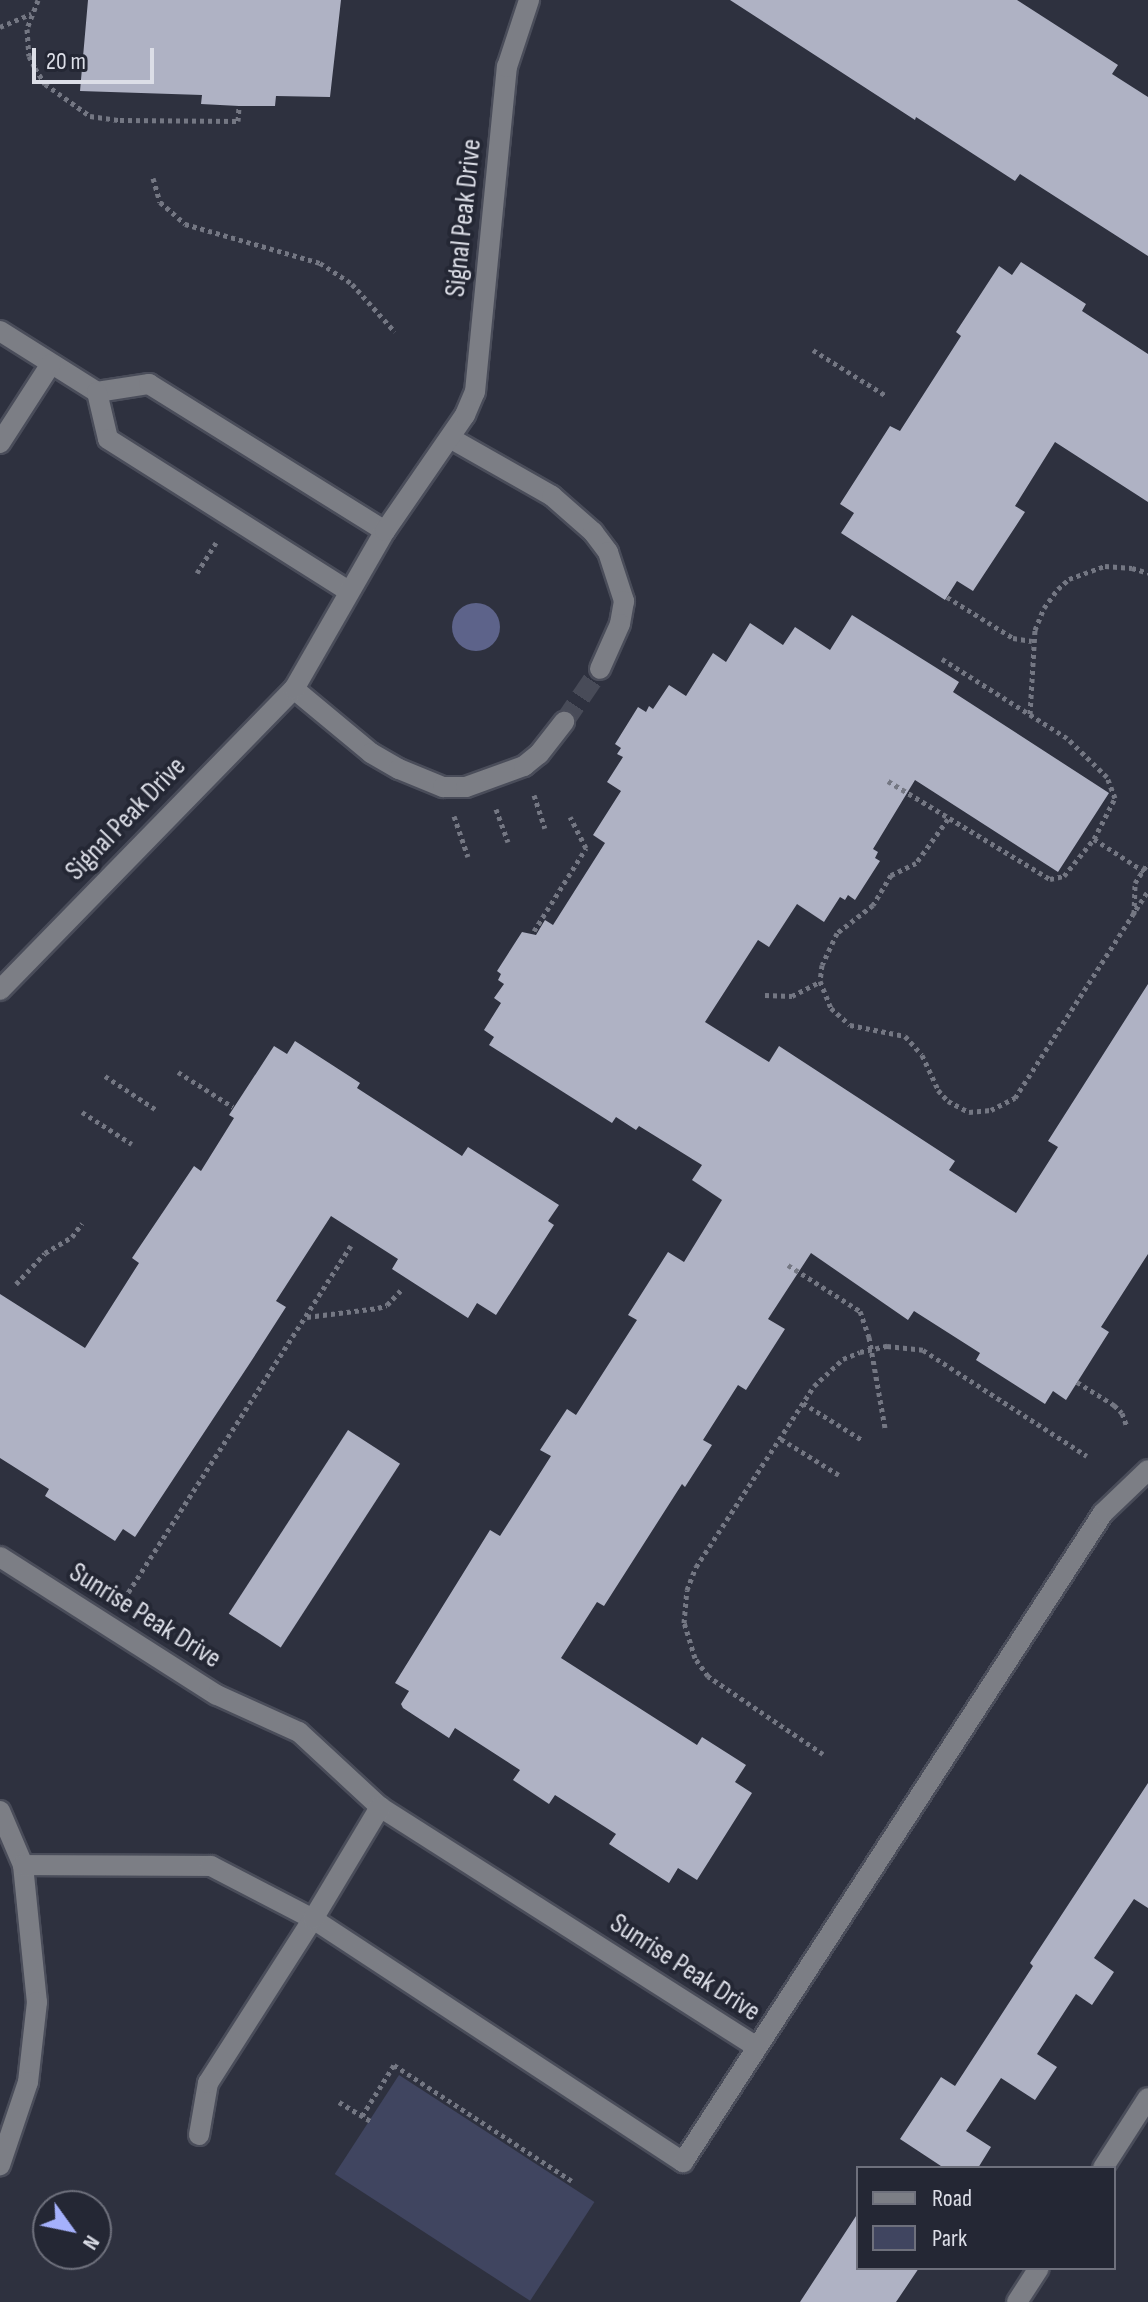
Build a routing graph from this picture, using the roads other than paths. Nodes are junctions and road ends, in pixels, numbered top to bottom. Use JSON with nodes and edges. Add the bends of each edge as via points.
{"nodes":[{"id":1,"x":529,"y":0,"type":"edge"},
{"id":2,"x":0,"y":331,"type":"edge"},
{"id":3,"x":51,"y":364,"type":"junction"},
{"id":4,"x":97,"y":392,"type":"junction"},
{"id":5,"x":450,"y":438,"type":"junction"},
{"id":6,"x":0,"y":443,"type":"edge"},
{"id":7,"x":385,"y":531,"type":"junction"},
{"id":8,"x":348,"y":591,"type":"junction"},
{"id":9,"x":600,"y":669,"type":"tunnel mouth"},
{"id":10,"x":294,"y":689,"type":"junction"},
{"id":11,"x":564,"y":722,"type":"tunnel mouth"},
{"id":12,"x":0,"y":990,"type":"edge"},
{"id":13,"x":1148,"y":1470,"type":"edge"},
{"id":14,"x":0,"y":1557,"type":"edge"},
{"id":15,"x":380,"y":1807,"type":"junction"},
{"id":16,"x":0,"y":1811,"type":"edge"},
{"id":17,"x":23,"y":1865,"type":"junction"},
{"id":18,"x":313,"y":1919,"type":"junction"},
{"id":19,"x":757,"y":2047,"type":"junction"},
{"id":20,"x":1148,"y":2098,"type":"edge"},
{"id":21,"x":199,"y":2135,"type":"dead end"},
{"id":22,"x":0,"y":2165,"type":"edge"},
{"id":23,"x":1104,"y":2166,"type":"edge"},
{"id":24,"x":1038,"y":2270,"type":"edge"},
{"id":25,"x":1017,"y":2302,"type":"edge"}],
"edges":[{"from":1,"to":5,"type":"street","name":"Signal Peak Drive","via":[[507,67],[475,392]]},
{"from":2,"to":3,"type":"street"},
{"from":3,"to":4,"type":"street"},
{"from":3,"to":6,"type":"street"},
{"from":4,"to":7,"type":"street","via":[[149,384]]},
{"from":4,"to":8,"type":"street","via":[[108,439]]},
{"from":5,"to":7,"type":"street","name":"Signal Peak Drive"},
{"from":5,"to":9,"type":"street","via":[[552,496],[608,552],[624,601]]},
{"from":7,"to":8,"type":"street","name":"Signal Peak Drive"},
{"from":8,"to":10,"type":"street","name":"Signal Peak Drive"},
{"from":10,"to":11,"type":"street","via":[[371,753],[443,787],[466,787],[524,766]]},
{"from":10,"to":12,"type":"street","name":"Signal Peak Drive"},
{"from":13,"to":19,"type":"street","name":"Sunrise Peak Drive","via":[[1103,1513]]},
{"from":14,"to":15,"type":"street","name":"Sunrise Peak Drive","via":[[217,1695],[299,1732]]},
{"from":15,"to":18,"type":"street"},
{"from":15,"to":19,"type":"street","name":"Sunrise Peak Drive"},
{"from":16,"to":17,"type":"street"},
{"from":17,"to":18,"type":"street","via":[[211,1866]]},
{"from":17,"to":22,"type":"street","via":[[37,2002],[28,2082]]},
{"from":18,"to":19,"type":"street","via":[[683,2162]]},
{"from":18,"to":21,"type":"street","via":[[208,2083]]},
{"from":20,"to":23,"type":"street"},
{"from":24,"to":25,"type":"street"}]}
